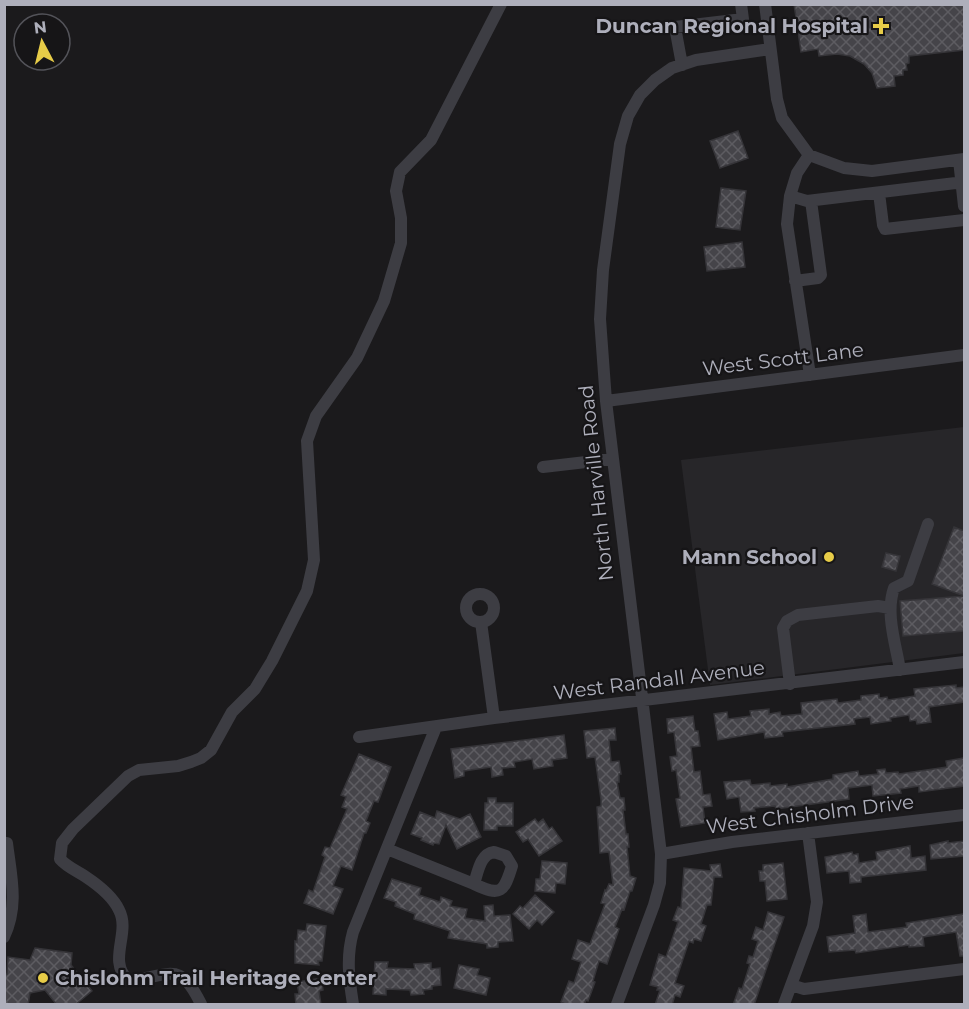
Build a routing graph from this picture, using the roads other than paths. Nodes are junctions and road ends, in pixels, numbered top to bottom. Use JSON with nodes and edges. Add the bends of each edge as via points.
{"nodes":[{"id":1,"x":501,"y":4,"type":"edge"},
{"id":2,"x":741,"y":4,"type":"edge"},
{"id":3,"x":765,"y":4,"type":"edge"},
{"id":4,"x":770,"y":49,"type":"junction"},
{"id":5,"x":682,"y":65,"type":"junction"},
{"id":6,"x":809,"y":155,"type":"junction"},
{"id":7,"x":962,"y":159,"type":"edge"},
{"id":8,"x":879,"y":170,"type":"junction"},
{"id":9,"x":963,"y":183,"type":"edge"},
{"id":10,"x":880,"y":193,"type":"junction"},
{"id":11,"x":790,"y":196,"type":"junction"},
{"id":12,"x":812,"y":201,"type":"junction"},
{"id":13,"x":964,"y":206,"type":"edge"},
{"id":14,"x":964,"y":220,"type":"edge"},
{"id":15,"x":795,"y":281,"type":"junction"},
{"id":16,"x":964,"y":356,"type":"edge"},
{"id":17,"x":810,"y":375,"type":"junction"},
{"id":18,"x":606,"y":401,"type":"junction"},
{"id":19,"x":612,"y":459,"type":"junction"},
{"id":20,"x":543,"y":467,"type":"dead end"},
{"id":21,"x":928,"y":524,"type":"dead end"},
{"id":22,"x":890,"y":608,"type":"junction"},
{"id":23,"x":482,"y":622,"type":"dead end"},
{"id":24,"x":964,"y":662,"type":"edge"},
{"id":25,"x":900,"y":670,"type":"junction"},
{"id":26,"x":790,"y":684,"type":"junction"},
{"id":27,"x":642,"y":702,"type":"junction"},
{"id":28,"x":494,"y":718,"type":"junction"},
{"id":29,"x":436,"y":727,"type":"junction"},
{"id":30,"x":359,"y":737,"type":"dead end"},
{"id":31,"x":964,"y":815,"type":"edge"},
{"id":32,"x":808,"y":833,"type":"junction"},
{"id":33,"x":4,"y":843,"type":"edge"},
{"id":34,"x":387,"y":849,"type":"junction"},
{"id":35,"x":661,"y":854,"type":"junction"},
{"id":36,"x":474,"y":884,"type":"dead end"},
{"id":37,"x":8,"y":915,"type":"edge"},
{"id":38,"x":4,"y":937,"type":"edge"},
{"id":39,"x":964,"y":969,"type":"edge"},
{"id":40,"x":791,"y":985,"type":"junction"},
{"id":41,"x":201,"y":1005,"type":"edge"},
{"id":42,"x":353,"y":1005,"type":"edge"},
{"id":43,"x":617,"y":1005,"type":"edge"},
{"id":44,"x":784,"y":1005,"type":"edge"}],
"edges":[{"from":1,"to":41,"type":"street","via":[[430,141],[400,172],[396,191],[401,243],[384,301],[357,358],[316,416],[307,441],[314,560],[307,591],[272,661],[255,689],[232,712],[211,750],[178,766],[139,770],[128,776],[62,843],[60,859],[86,877],[118,908],[123,928],[117,959],[122,974],[128,980],[172,973],[181,976],[189,982]]},
{"from":2,"to":5,"type":"street","via":[[743,19],[675,27]]},
{"from":3,"to":4,"type":"street"},
{"from":4,"to":5,"type":"street","name":"North Harville Road"},
{"from":4,"to":6,"type":"street","via":[[782,118]]},
{"from":5,"to":18,"type":"street","name":"North Harville Road","via":[[655,80],[640,95],[628,116],[620,144],[600,319]]},
{"from":6,"to":8,"type":"street","via":[[844,168]]},
{"from":6,"to":11,"type":"street","via":[[797,173]]},
{"from":7,"to":8,"type":"street"},
{"from":7,"to":9,"type":"street"},
{"from":8,"to":10,"type":"street"},
{"from":9,"to":10,"type":"street"},
{"from":9,"to":13,"type":"street"},
{"from":10,"to":12,"type":"street"},
{"from":10,"to":14,"type":"street","via":[[885,229]]},
{"from":11,"to":12,"type":"street"},
{"from":11,"to":15,"type":"street","via":[[787,224]]},
{"from":12,"to":15,"type":"street","via":[[821,275]]},
{"from":15,"to":17,"type":"street"},
{"from":16,"to":17,"type":"street","name":"West Scott Lane"},
{"from":17,"to":18,"type":"street","name":"West Scott Lane"},
{"from":18,"to":19,"type":"street","name":"North Harville Road"},
{"from":19,"to":20,"type":"street"},
{"from":19,"to":27,"type":"street","name":"North Harville Road"},
{"from":21,"to":22,"type":"street","via":[[908,581],[894,588]]},
{"from":22,"to":25,"type":"street"},
{"from":22,"to":26,"type":"street","via":[[798,615],[787,621],[783,628]]},
{"from":23,"to":28,"type":"street"},
{"from":24,"to":25,"type":"street","name":"West Randall Avenue"},
{"from":25,"to":26,"type":"street","name":"West Randall Avenue"},
{"from":26,"to":27,"type":"street","name":"West Randall Avenue"},
{"from":27,"to":28,"type":"street","name":"West Randall Avenue"},
{"from":27,"to":35,"type":"street","name":"North Harville Road"},
{"from":28,"to":29,"type":"street","name":"West Randall Avenue"},
{"from":29,"to":30,"type":"street","name":"West Randall Avenue"},
{"from":29,"to":34,"type":"street"},
{"from":31,"to":32,"type":"street","name":"West Chisholm Drive"},
{"from":32,"to":35,"type":"street","name":"West Chisholm Drive"},
{"from":32,"to":40,"type":"street","via":[[817,902],[813,926]]},
{"from":33,"to":37,"type":"street","via":[[14,900]]},
{"from":34,"to":36,"type":"street"},
{"from":34,"to":42,"type":"street","via":[[348,949]]},
{"from":35,"to":43,"type":"street","name":"North Harville Road","via":[[654,905]]},
{"from":37,"to":38,"type":"street"},
{"from":39,"to":40,"type":"street","via":[[804,989]]},
{"from":40,"to":44,"type":"street"}]}
